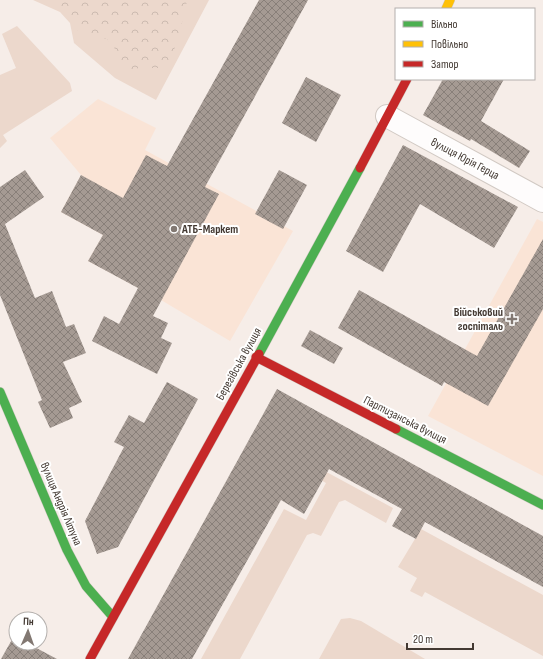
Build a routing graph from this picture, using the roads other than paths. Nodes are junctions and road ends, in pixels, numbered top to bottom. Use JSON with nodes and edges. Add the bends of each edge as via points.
{"nodes":[{"id":1,"x":406,"y":80,"type":"edge"},
{"id":2,"x":387,"y":116,"type":"junction"},
{"id":3,"x":543,"y":201,"type":"edge"},
{"id":4,"x":256,"y":357,"type":"junction"},
{"id":5,"x":0,"y":392,"type":"edge"},
{"id":6,"x":543,"y":505,"type":"edge"},
{"id":7,"x":113,"y":617,"type":"junction"},
{"id":8,"x":90,"y":659,"type":"edge"}],
"edges":[{"from":1,"to":2,"type":"main road","name":"Берегівська вулиця"},
{"from":2,"to":3,"type":"street","name":"вулиця Юрія Герца"},
{"from":2,"to":4,"type":"main road","name":"Берегівська вулиця"},
{"from":4,"to":6,"type":"main road","name":"Партизанська вулиця"},
{"from":4,"to":7,"type":"main road","name":"Берегівська вулиця"},
{"from":5,"to":7,"type":"main road","name":"вулиця Андрія Літуна","via":[[67,550],[86,586]]},
{"from":7,"to":8,"type":"main road","name":"Берегівська вулиця"}]}
